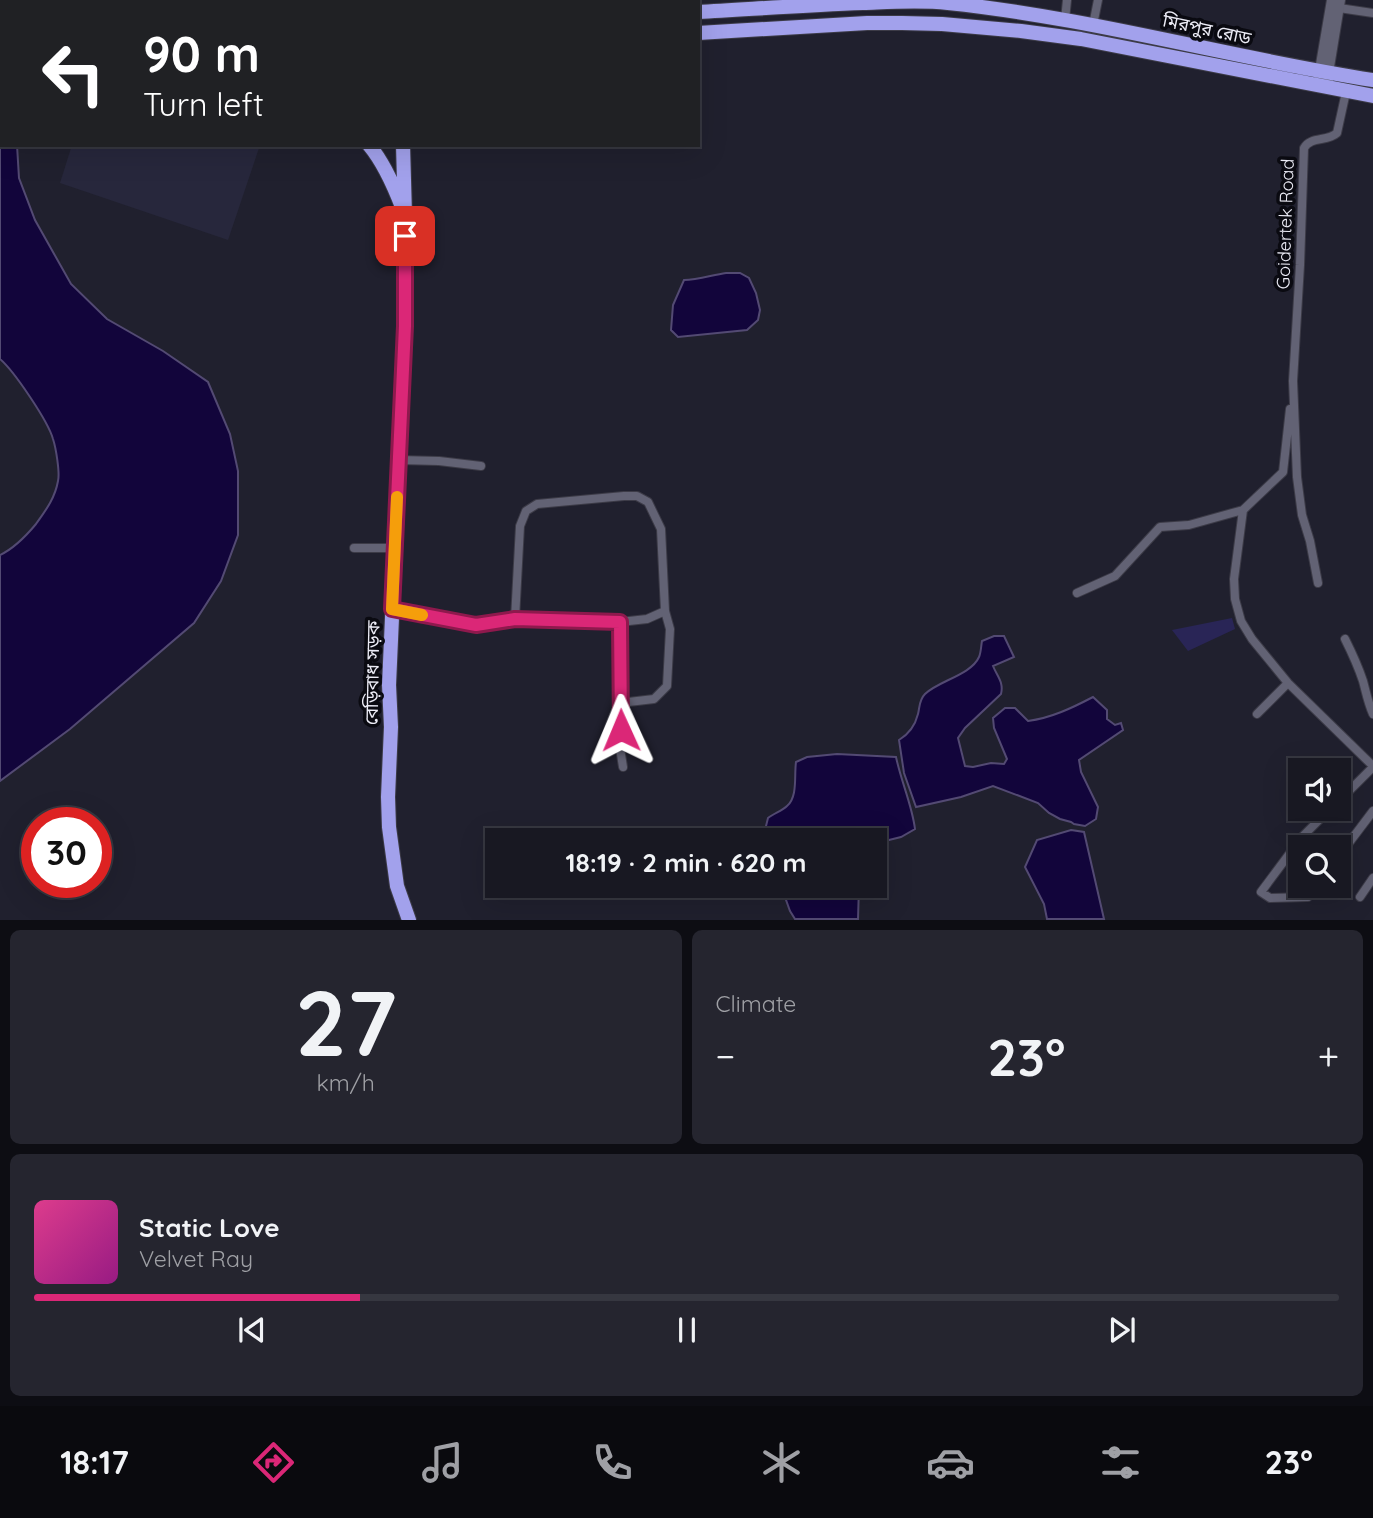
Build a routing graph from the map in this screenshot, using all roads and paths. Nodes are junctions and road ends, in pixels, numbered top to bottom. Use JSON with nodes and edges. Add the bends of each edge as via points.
{"nodes":[{"id":1,"x":1067,"y":0,"type":"edge"},
{"id":2,"x":1098,"y":0,"type":"edge"},
{"id":3,"x":865,"y":1,"type":"edge"},
{"id":4,"x":946,"y":1,"type":"edge"},
{"id":5,"x":1337,"y":3,"type":"edge"},
{"id":6,"x":700,"y":12,"type":"edge"},
{"id":7,"x":1373,"y":13,"type":"edge"},
{"id":8,"x":1065,"y":20,"type":"junction"},
{"id":9,"x":1093,"y":25,"type":"junction"},
{"id":10,"x":700,"y":33,"type":"edge"},
{"id":11,"x":1323,"y":80,"type":"junction"},
{"id":12,"x":1373,"y":80,"type":"edge"},
{"id":13,"x":1346,"y":92,"type":"junction"},
{"id":14,"x":1373,"y":96,"type":"edge"},
{"id":15,"x":370,"y":147,"type":"edge"},
{"id":16,"x":403,"y":147,"type":"edge"},
{"id":17,"x":405,"y":215,"type":"junction"},
{"id":18,"x":1293,"y":381,"type":"junction"},
{"id":19,"x":399,"y":460,"type":"junction"},
{"id":20,"x":481,"y":466,"type":"dead end"},
{"id":21,"x":1243,"y":510,"type":"junction"},
{"id":22,"x":354,"y":548,"type":"dead end"},
{"id":23,"x":394,"y":548,"type":"junction"},
{"id":24,"x":1318,"y":583,"type":"dead end"},
{"id":25,"x":1077,"y":593,"type":"dead end"},
{"id":26,"x":392,"y":609,"type":"junction"},
{"id":27,"x":665,"y":611,"type":"junction"},
{"id":28,"x":515,"y":619,"type":"junction"},
{"id":29,"x":620,"y":622,"type":"junction"},
{"id":30,"x":1345,"y":639,"type":"dead end"},
{"id":31,"x":1288,"y":683,"type":"junction"},
{"id":32,"x":620,"y":703,"type":"junction"},
{"id":33,"x":1257,"y":714,"type":"dead end"},
{"id":34,"x":1373,"y":714,"type":"edge"},
{"id":35,"x":1373,"y":766,"type":"edge"},
{"id":36,"x":623,"y":767,"type":"dead end"},
{"id":37,"x":1351,"y":789,"type":"edge"},
{"id":38,"x":1373,"y":811,"type":"edge"},
{"id":39,"x":1318,"y":821,"type":"edge"},
{"id":40,"x":1304,"y":835,"type":"edge"},
{"id":41,"x":1351,"y":840,"type":"edge"},
{"id":42,"x":1288,"y":856,"type":"edge"},
{"id":43,"x":1373,"y":878,"type":"edge"},
{"id":44,"x":1360,"y":897,"type":"dead end"},
{"id":45,"x":1288,"y":898,"type":"edge"},
{"id":46,"x":409,"y":919,"type":"edge"}],
"edges":[{"from":1,"to":8,"type":"street"},
{"from":2,"to":9,"type":"street"},
{"from":3,"to":4,"type":"highway","name":"মিরপুর রোড"},
{"from":3,"to":6,"type":"highway","name":"মিরপুর রোড"},
{"from":4,"to":8,"type":"highway","name":"মিরপুর রোড"},
{"from":5,"to":7,"type":"street"},
{"from":5,"to":11,"type":"main road"},
{"from":8,"to":9,"type":"highway","name":"মিরপুর রোড"},
{"from":9,"to":11,"type":"highway","name":"মিরপুর রোড"},
{"from":10,"to":11,"type":"highway","name":"মিরপুর রোড","via":[[867,23],[965,26],[1081,39]]},
{"from":11,"to":12,"type":"highway","name":"মিরপুর রোড"},
{"from":11,"to":13,"type":"highway","name":"মিরপুর রোড"},
{"from":13,"to":14,"type":"highway","name":"মিরপুর রোড"},
{"from":13,"to":18,"type":"street","name":"Goidertek Road","via":[[1337,133],[1310,141],[1304,148]]},
{"from":15,"to":17,"type":"highway","name":"বেড়িবাধ সড়ক"},
{"from":16,"to":17,"type":"highway","name":"বেড়িবাধ সড়ক"},
{"from":17,"to":19,"type":"highway","name":"বেড়িবাধ সড়ক"},
{"from":18,"to":21,"type":"street","name":"Goidertek Road","via":[[1283,472]]},
{"from":18,"to":24,"type":"street","name":"Goidertek Road","via":[[1297,477]]},
{"from":19,"to":20,"type":"street"},
{"from":19,"to":23,"type":"highway","name":"বেড়িবাধ সড়ক"},
{"from":21,"to":25,"type":"street","via":[[1189,525],[1160,527],[1115,576]]},
{"from":21,"to":31,"type":"street","via":[[1235,599],[1252,639]]},
{"from":22,"to":23,"type":"street"},
{"from":23,"to":26,"type":"highway","name":"বেড়িবাধ সড়ক"},
{"from":26,"to":28,"type":"street","via":[[476,625]]},
{"from":26,"to":46,"type":"highway","name":"বেড়িবাধ সড়ক","via":[[389,827],[397,886]]},
{"from":27,"to":28,"type":"street","via":[[661,529],[648,502],[624,496],[537,504],[526,511],[520,526]]},
{"from":27,"to":29,"type":"street"},
{"from":27,"to":32,"type":"street","via":[[670,629],[667,686],[654,699]]},
{"from":28,"to":29,"type":"street"},
{"from":29,"to":32,"type":"street"},
{"from":30,"to":34,"type":"street"},
{"from":31,"to":33,"type":"street"},
{"from":31,"to":35,"type":"street"},
{"from":32,"to":36,"type":"street"},
{"from":35,"to":37,"type":"street"},
{"from":38,"to":41,"type":"street"},
{"from":39,"to":40,"type":"street"},
{"from":42,"to":45,"type":"street","via":[[1261,892],[1270,898]]},
{"from":43,"to":44,"type":"street"}]}
